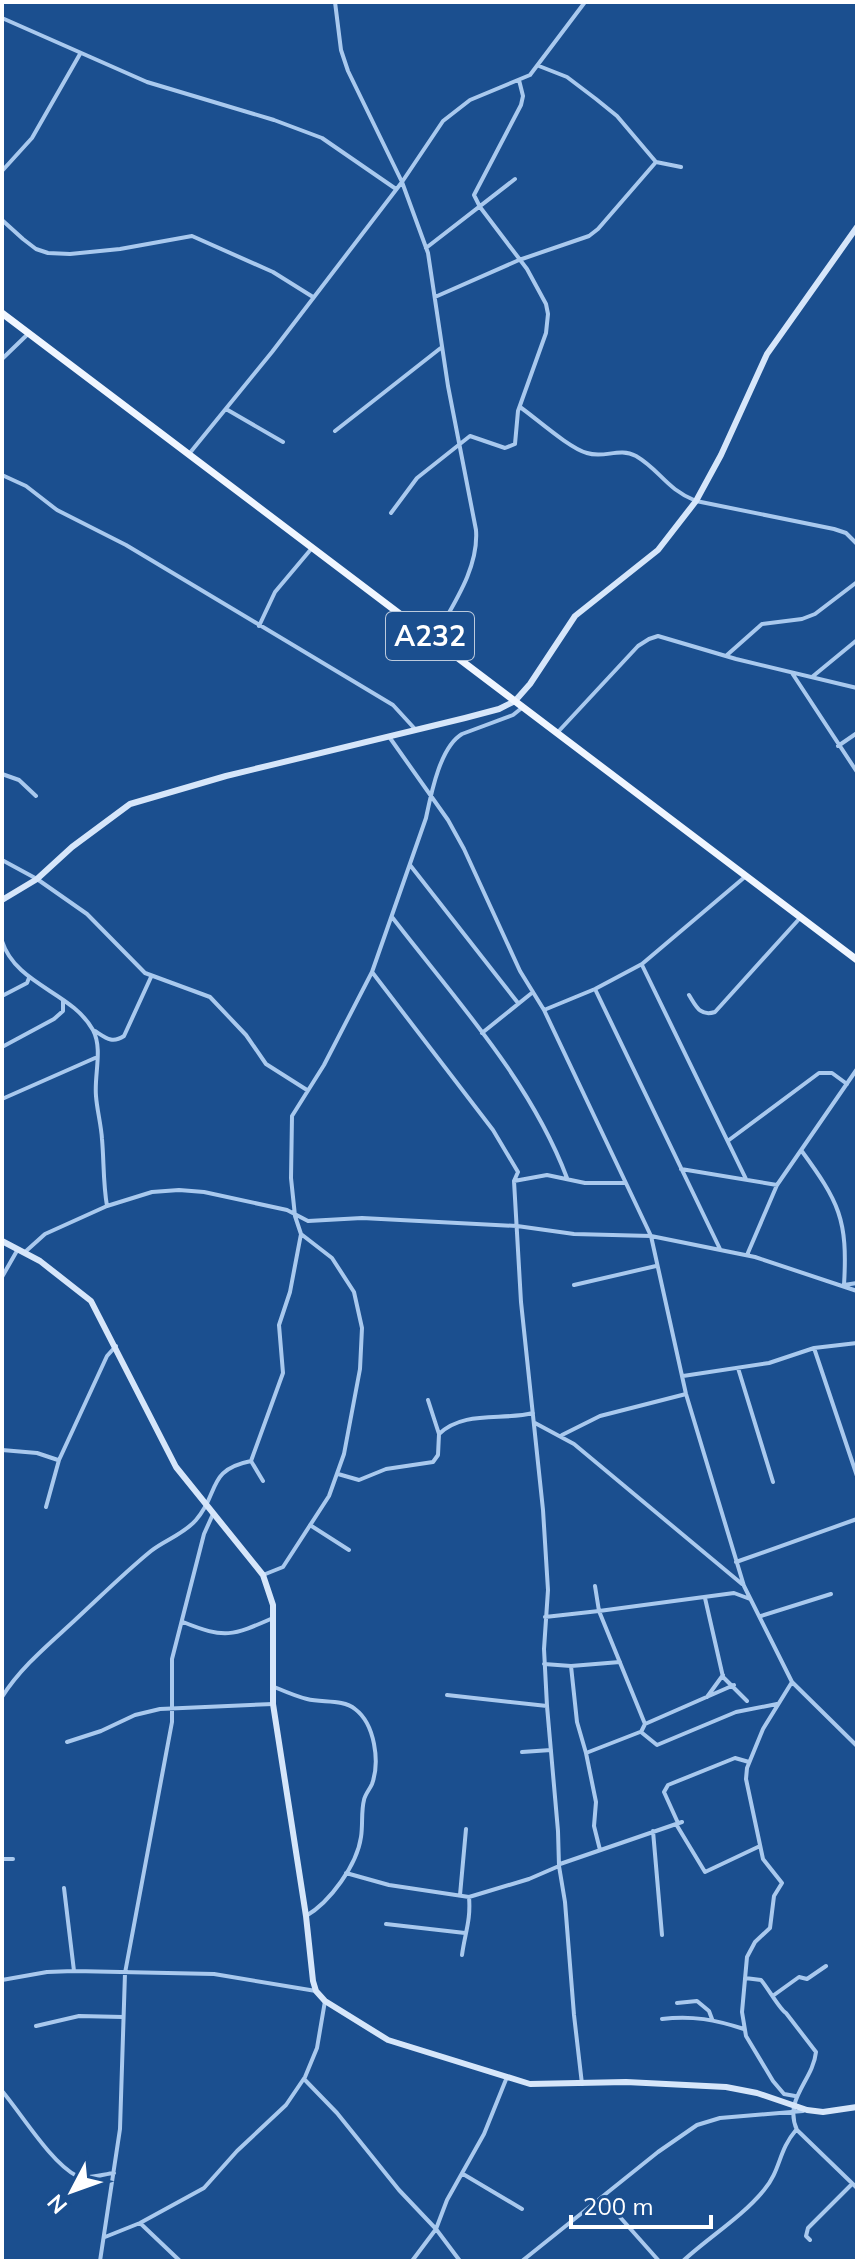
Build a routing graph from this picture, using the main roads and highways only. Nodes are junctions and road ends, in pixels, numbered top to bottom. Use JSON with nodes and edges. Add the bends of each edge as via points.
{"nodes":[{"id":1,"x":2,"y":313,"type":"edge"},
{"id":2,"x":857,"y":960,"type":"edge"}],
"edges":[{"from":1,"to":2,"type":"main road","number":"A232"}]}
